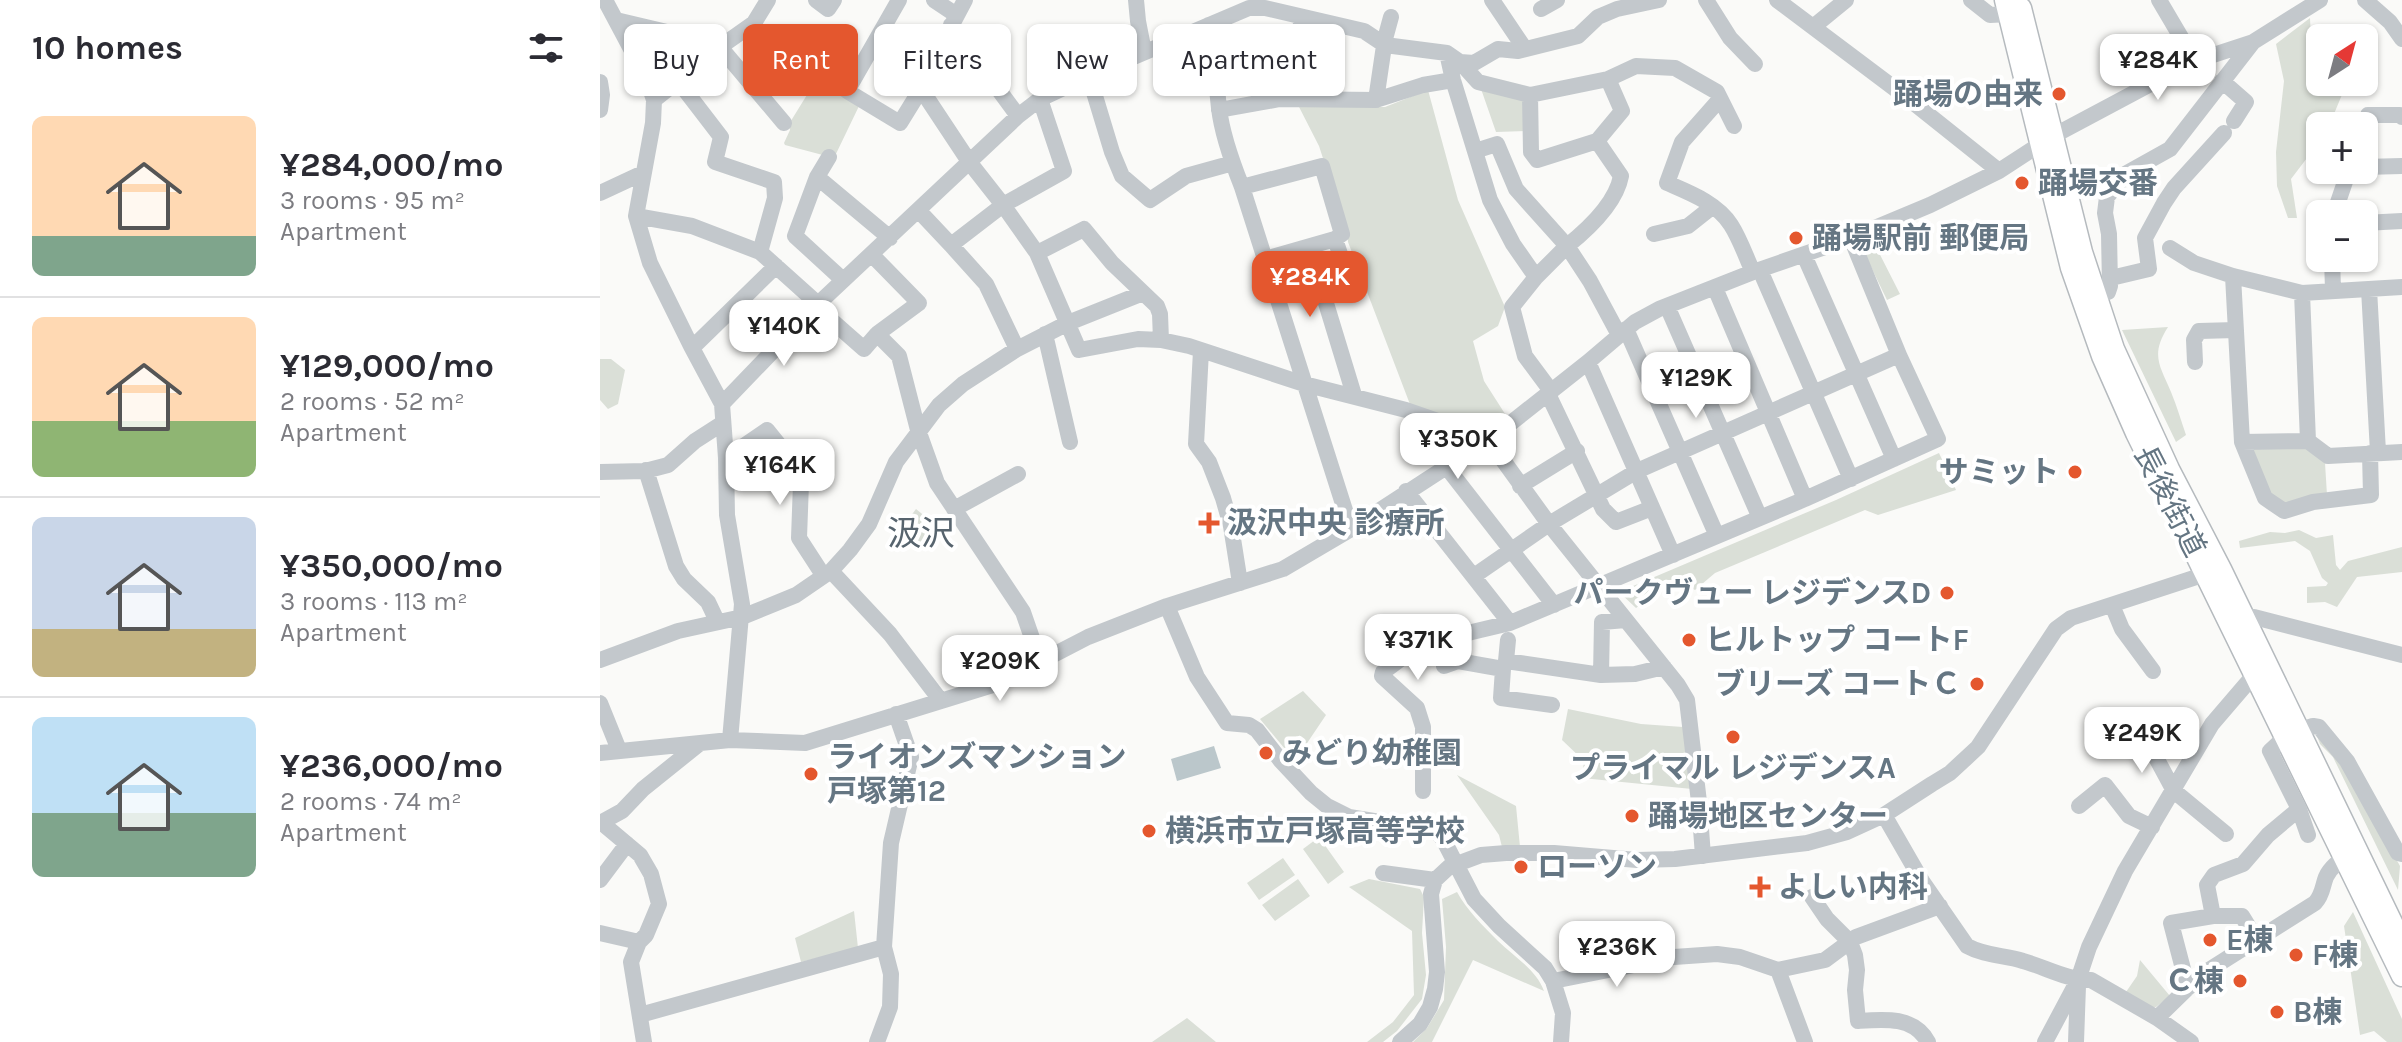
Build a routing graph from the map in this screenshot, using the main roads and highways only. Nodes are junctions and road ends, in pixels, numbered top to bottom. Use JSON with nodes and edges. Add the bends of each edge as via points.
{"nodes":[{"id":1,"x":2011,"y":5,"type":"edge"},
{"id":2,"x":2046,"y":141,"type":"junction"},
{"id":3,"x":2214,"y":572,"type":"junction"},
{"id":4,"x":2261,"y":671,"type":"junction"},
{"id":5,"x":2350,"y":855,"type":"junction"},
{"id":6,"x":2402,"y":943,"type":"edge"},
{"id":7,"x":2402,"y":976,"type":"edge"}],
"edges":[{"from":1,"to":2,"type":"main road","name":"長後街道"},
{"from":2,"to":3,"type":"main road","name":"長後街道","via":[[2139,407]]},
{"from":2,"to":3,"type":"main road","name":"長後街道","via":[[2071,268],[2102,356],[2136,433]]},
{"from":3,"to":4,"type":"main road","name":"長後街道"},
{"from":3,"to":4,"type":"main road","name":"長後街道","via":[[2245,621]]},
{"from":4,"to":5,"type":"main road","name":"長後街道"},
{"from":5,"to":6,"type":"main road","name":"長後街道"},
{"from":5,"to":7,"type":"main road","name":"長後街道"}]}
